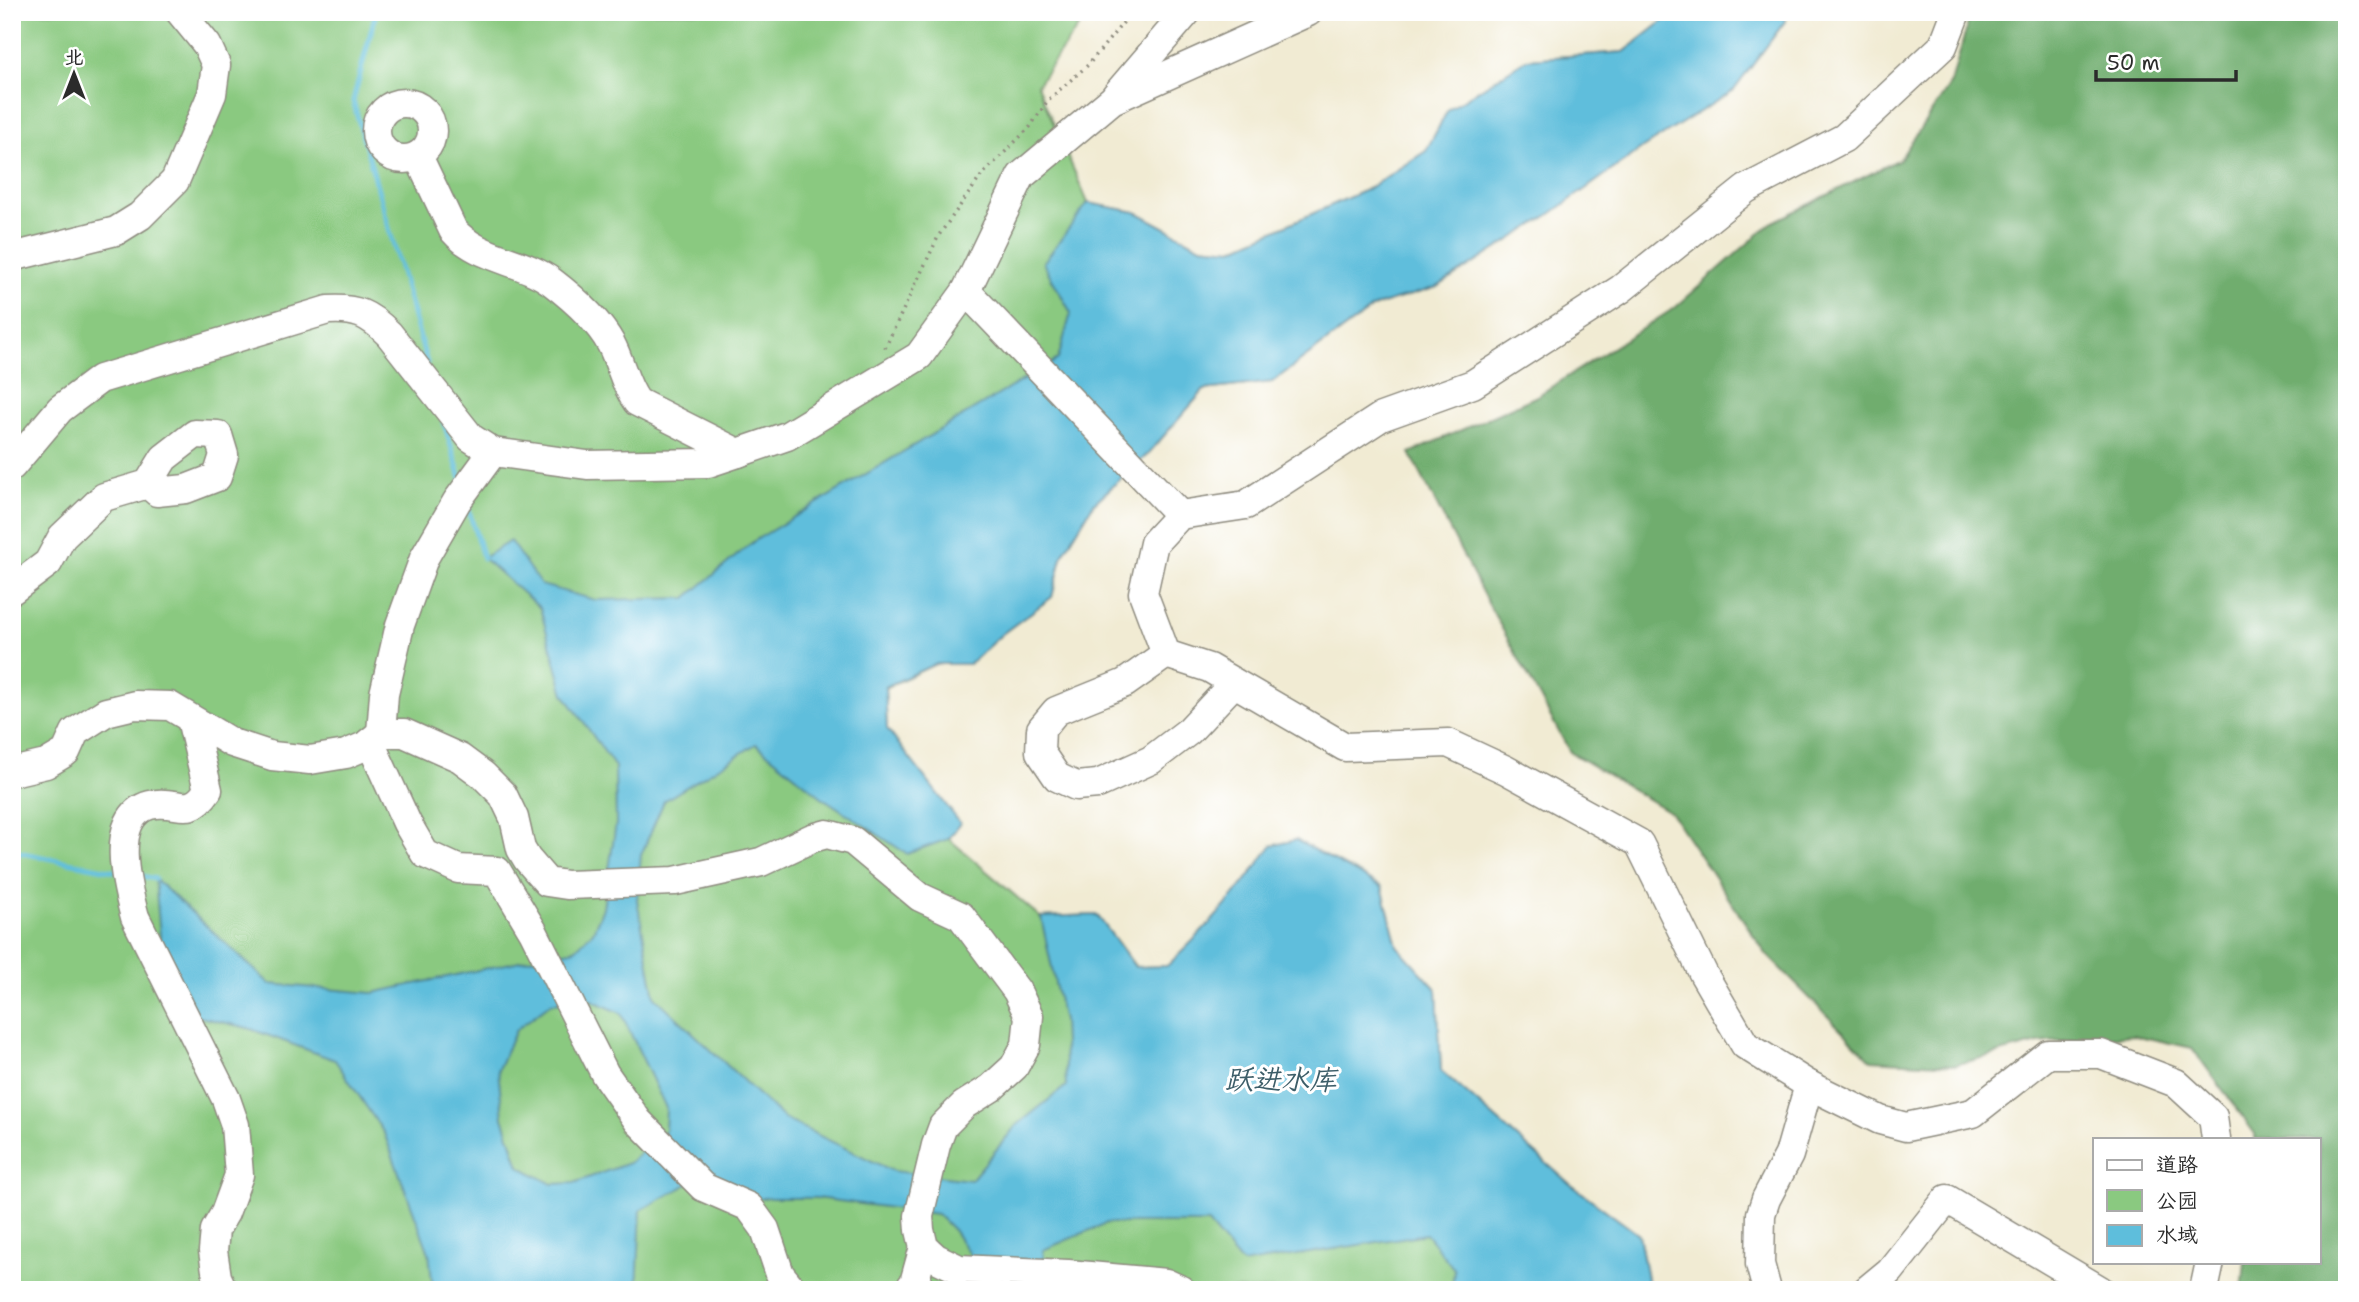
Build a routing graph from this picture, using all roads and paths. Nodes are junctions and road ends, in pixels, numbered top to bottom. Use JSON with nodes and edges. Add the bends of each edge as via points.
{"nodes":[{"id":1,"x":180,"y":12,"type":"edge"},
{"id":2,"x":1132,"y":12,"type":"edge"},
{"id":3,"x":1187,"y":12,"type":"edge"},
{"id":4,"x":1308,"y":12,"type":"edge"},
{"id":5,"x":1956,"y":12,"type":"edge"},
{"id":6,"x":1112,"y":100,"type":"junction"},
{"id":7,"x":418,"y":156,"type":"dead end"},
{"id":8,"x":12,"y":257,"type":"edge"},
{"id":9,"x":966,"y":291,"type":"junction"},
{"id":10,"x":866,"y":388,"type":"junction"},
{"id":11,"x":493,"y":452,"type":"junction"},
{"id":12,"x":738,"y":453,"type":"junction"},
{"id":13,"x":12,"y":466,"type":"edge"},
{"id":14,"x":148,"y":484,"type":"dead end"},
{"id":15,"x":1180,"y":515,"type":"junction"},
{"id":16,"x":12,"y":590,"type":"edge"},
{"id":17,"x":1166,"y":654,"type":"junction"},
{"id":18,"x":1234,"y":682,"type":"junction"},
{"id":19,"x":191,"y":719,"type":"junction"},
{"id":20,"x":375,"y":738,"type":"junction"},
{"id":21,"x":12,"y":772,"type":"edge"},
{"id":22,"x":1809,"y":1085,"type":"junction"},
{"id":23,"x":2216,"y":1138,"type":"edge"},
{"id":24,"x":924,"y":1247,"type":"junction"},
{"id":25,"x":2210,"y":1264,"type":"edge"},
{"id":26,"x":223,"y":1290,"type":"edge"},
{"id":27,"x":793,"y":1290,"type":"edge"},
{"id":28,"x":908,"y":1290,"type":"edge"},
{"id":29,"x":1181,"y":1290,"type":"edge"},
{"id":30,"x":1767,"y":1290,"type":"edge"},
{"id":31,"x":1867,"y":1290,"type":"edge"},
{"id":32,"x":2101,"y":1290,"type":"edge"},
{"id":33,"x":2204,"y":1290,"type":"edge"}],
"edges":[{"from":1,"to":8,"type":"street","via":[[207,45],[216,65],[212,94],[175,181],[140,216],[116,231]]},
{"from":2,"to":10,"type":"path","via":[[1088,65],[1048,100],[1030,127],[982,175],[946,225]]},
{"from":3,"to":6,"type":"street"},
{"from":4,"to":6,"type":"street"},
{"from":5,"to":15,"type":"street","via":[[1943,46],[1844,138],[1746,189],[1621,289],[1473,384],[1381,417],[1246,505]]},
{"from":6,"to":9,"type":"street","via":[[1021,176]]},
{"from":7,"to":12,"type":"street","via":[[461,239],[549,279],[603,331],[627,388],[638,402]]},
{"from":9,"to":10,"type":"street","via":[[919,356]]},
{"from":9,"to":15,"type":"street"},
{"from":10,"to":12,"type":"street","via":[[787,436]]},
{"from":11,"to":12,"type":"street","via":[[587,464],[708,463]]},
{"from":11,"to":13,"type":"street","via":[[471,438],[389,334],[360,312],[346,309],[328,310],[100,379],[60,409]]},
{"from":11,"to":20,"type":"street","via":[[424,558],[400,625]]},
{"from":14,"to":16,"type":"street","via":[[104,497],[62,537],[48,563]]},
{"from":15,"to":17,"type":"street","via":[[1154,543],[1143,593]]},
{"from":17,"to":18,"type":"street"},
{"from":17,"to":18,"type":"street","via":[[1125,683],[1056,711],[1041,729],[1040,752],[1057,777],[1076,786],[1098,784],[1151,760],[1189,731]]},
{"from":18,"to":22,"type":"street","via":[[1345,747],[1448,743],[1639,843],[1704,975],[1745,1045]]},
{"from":19,"to":20,"type":"street","via":[[232,743],[310,760],[346,754]]},
{"from":19,"to":21,"type":"street","via":[[170,706],[135,705],[106,712],[75,732],[65,752],[46,764]]},
{"from":19,"to":26,"type":"street","via":[[208,790],[201,802],[190,807],[152,804],[137,811],[123,837],[135,918],[235,1125],[239,1175],[215,1230],[213,1251]]},
{"from":20,"to":24,"type":"street","via":[[404,733],[460,758],[483,775],[503,796],[521,849],[547,882],[674,881],[761,862],[827,834],[853,841],[920,897],[961,916],[1017,991],[1029,1016],[1029,1033],[1014,1067],[943,1126],[919,1216]]},
{"from":20,"to":27,"type":"street","via":[[407,823],[425,854],[458,869],[497,871],[534,931],[605,1074],[638,1121],[704,1187],[749,1207],[765,1229],[780,1274]]},
{"from":22,"to":23,"type":"street","via":[[1880,1120],[1906,1127],[1973,1113],[2048,1054],[2101,1054],[2176,1083],[2213,1117]]},
{"from":22,"to":30,"type":"street","via":[[1788,1155],[1761,1214],[1760,1264]]},
{"from":24,"to":28,"type":"street"},
{"from":24,"to":29,"type":"street","via":[[960,1269],[1166,1283]]},
{"from":25,"to":33,"type":"street"},
{"from":31,"to":32,"type":"street","via":[[1890,1270],[1948,1199]]}]}
